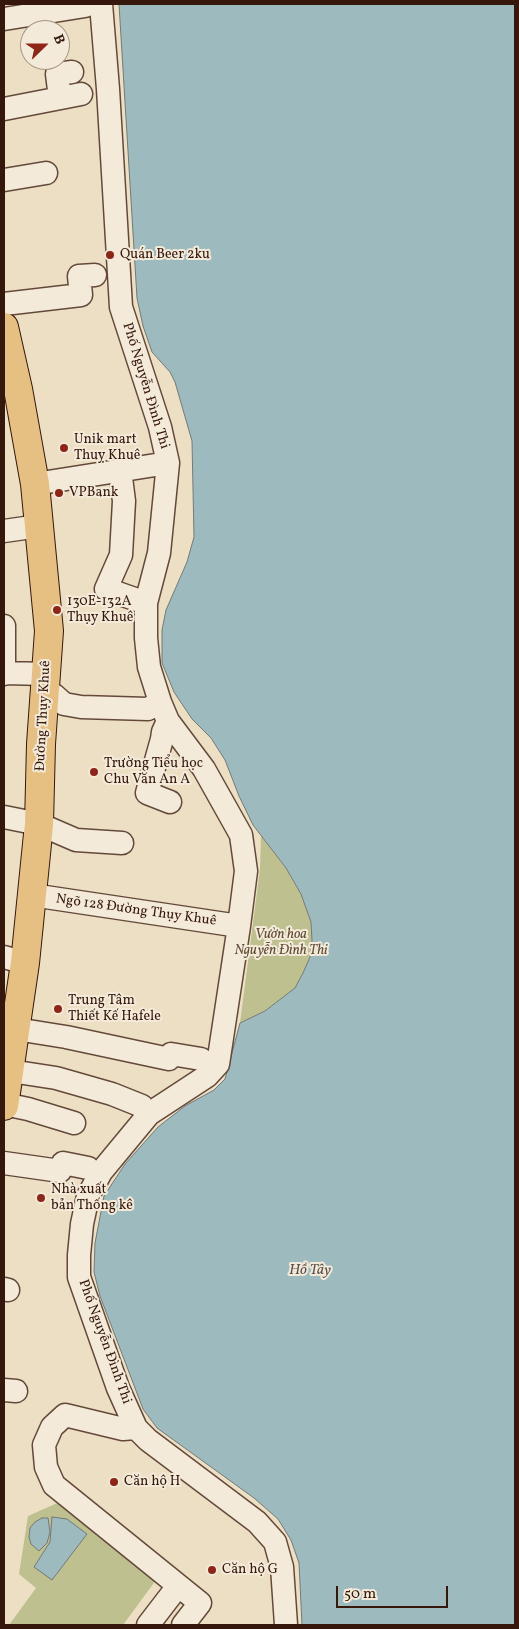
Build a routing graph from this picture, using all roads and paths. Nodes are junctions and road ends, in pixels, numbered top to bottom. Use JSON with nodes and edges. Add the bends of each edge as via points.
{"nodes":[{"id":1,"x":93,"y":5,"type":"edge"},
{"id":2,"x":4,"y":19,"type":"edge"},
{"id":3,"x":57,"y":74,"type":"dead end"},
{"id":4,"x":4,"y":108,"type":"edge"},
{"id":5,"x":46,"y":173,"type":"dead end"},
{"id":6,"x":4,"y":180,"type":"edge"},
{"id":7,"x":95,"y":275,"type":"dead end"},
{"id":8,"x":4,"y":304,"type":"edge"},
{"id":9,"x":4,"y":327,"type":"edge"},
{"id":10,"x":11,"y":390,"type":"edge"},
{"id":11,"x":168,"y":462,"type":"junction"},
{"id":12,"x":120,"y":470,"type":"junction"},
{"id":13,"x":35,"y":484,"type":"junction"},
{"id":14,"x":39,"y":526,"type":"junction"},
{"id":15,"x":4,"y":531,"type":"edge"},
{"id":16,"x":146,"y":603,"type":"junction"},
{"id":17,"x":4,"y":626,"type":"edge"},
{"id":18,"x":4,"y":673,"type":"edge"},
{"id":19,"x":46,"y":684,"type":"junction"},
{"id":20,"x":164,"y":712,"type":"junction"},
{"id":21,"x":170,"y":802,"type":"dead end"},
{"id":22,"x":4,"y":817,"type":"edge"},
{"id":23,"x":39,"y":824,"type":"junction"},
{"id":24,"x":122,"y":843,"type":"dead end"},
{"id":25,"x":32,"y":896,"type":"junction"},
{"id":26,"x":239,"y":926,"type":"junction"},
{"id":27,"x":15,"y":960,"type":"edge"},
{"id":28,"x":10,"y":1031,"type":"edge"},
{"id":29,"x":201,"y":1059,"type":"dead end"},
{"id":30,"x":6,"y":1071,"type":"edge"},
{"id":31,"x":4,"y":1105,"type":"edge"},
{"id":32,"x":142,"y":1106,"type":"dead end"},
{"id":33,"x":74,"y":1123,"type":"dead end"},
{"id":34,"x":4,"y":1163,"type":"edge"},
{"id":35,"x":88,"y":1168,"type":"dead end"},
{"id":36,"x":136,"y":1428,"type":"junction"},
{"id":37,"x":178,"y":1586,"type":"junction"},
{"id":38,"x":148,"y":1625,"type":"edge"},
{"id":39,"x":183,"y":1625,"type":"edge"},
{"id":40,"x":286,"y":1625,"type":"edge"}],
"edges":[{"from":1,"to":2,"type":"street"},
{"from":1,"to":11,"type":"street","name":"Phố Nguyễn Đình Thi","via":[[108,89],[121,307],[160,427]]},
{"from":3,"to":4,"type":"street","via":[[70,96]]},
{"from":5,"to":6,"type":"street"},
{"from":7,"to":8,"type":"street","via":[[79,276],[81,295]]},
{"from":9,"to":10,"type":"main road","name":"Đường Thụy Khuê"},
{"from":10,"to":13,"type":"main road","name":"Đường Thụy Khuê"},
{"from":11,"to":12,"type":"street"},
{"from":11,"to":16,"type":"street","name":"Phố Nguyễn Đình Thi","via":[[159,553]]},
{"from":12,"to":13,"type":"street"},
{"from":12,"to":16,"type":"street","via":[[124,501],[121,555],[106,589]]},
{"from":13,"to":14,"type":"main road","name":"Đường Thụy Khuê"},
{"from":14,"to":15,"type":"street"},
{"from":14,"to":19,"type":"main road","name":"Đường Thụy Khuê","via":[[48,631]]},
{"from":16,"to":20,"type":"street","name":"Phố Nguyễn Đình Thi","via":[[149,667]]},
{"from":17,"to":18,"type":"street"},
{"from":18,"to":19,"type":"street"},
{"from":19,"to":20,"type":"street","via":[[64,704]]},
{"from":19,"to":23,"type":"main road","name":"Đường Thụy Khuê"},
{"from":20,"to":21,"type":"street","via":[[162,739],[147,793]]},
{"from":20,"to":26,"type":"street","name":"Phố Nguyễn Đình Thi","via":[[204,769],[241,835],[246,871]]},
{"from":22,"to":23,"type":"street"},
{"from":23,"to":24,"type":"street","via":[[76,840]]},
{"from":23,"to":25,"type":"main road","name":"Đường Thụy Khuê"},
{"from":25,"to":26,"type":"street","name":"Ngõ 128 Đường Thụy Khuê"},
{"from":25,"to":27,"type":"main road","name":"Đường Thụy Khuê"},
{"from":26,"to":36,"type":"street","name":"Phố Nguyễn Đình Thi","via":[[218,1064],[207,1076],[149,1114],[101,1172],[88,1196],[82,1224],[79,1277],[118,1388]]},
{"from":27,"to":28,"type":"main road","name":"Đường Thụy Khuê"},
{"from":28,"to":29,"type":"street","via":[[66,1037],[169,1059],[171,1054]]},
{"from":28,"to":30,"type":"main road","name":"Đường Thụy Khuê"},
{"from":30,"to":31,"type":"main road","name":"Đường Thụy Khuê"},
{"from":30,"to":32,"type":"street","via":[[56,1078]]},
{"from":31,"to":33,"type":"street"},
{"from":34,"to":35,"type":"street","via":[[60,1172],[63,1163]]},
{"from":36,"to":37,"type":"street","via":[[123,1429],[65,1415],[52,1427],[44,1445],[46,1467],[54,1485]]},
{"from":36,"to":40,"type":"street","name":"Phố Nguyễn Đình Thi","via":[[257,1522],[275,1542],[282,1567]]},
{"from":37,"to":38,"type":"street"},
{"from":37,"to":39,"type":"street","via":[[200,1603]]}]}
